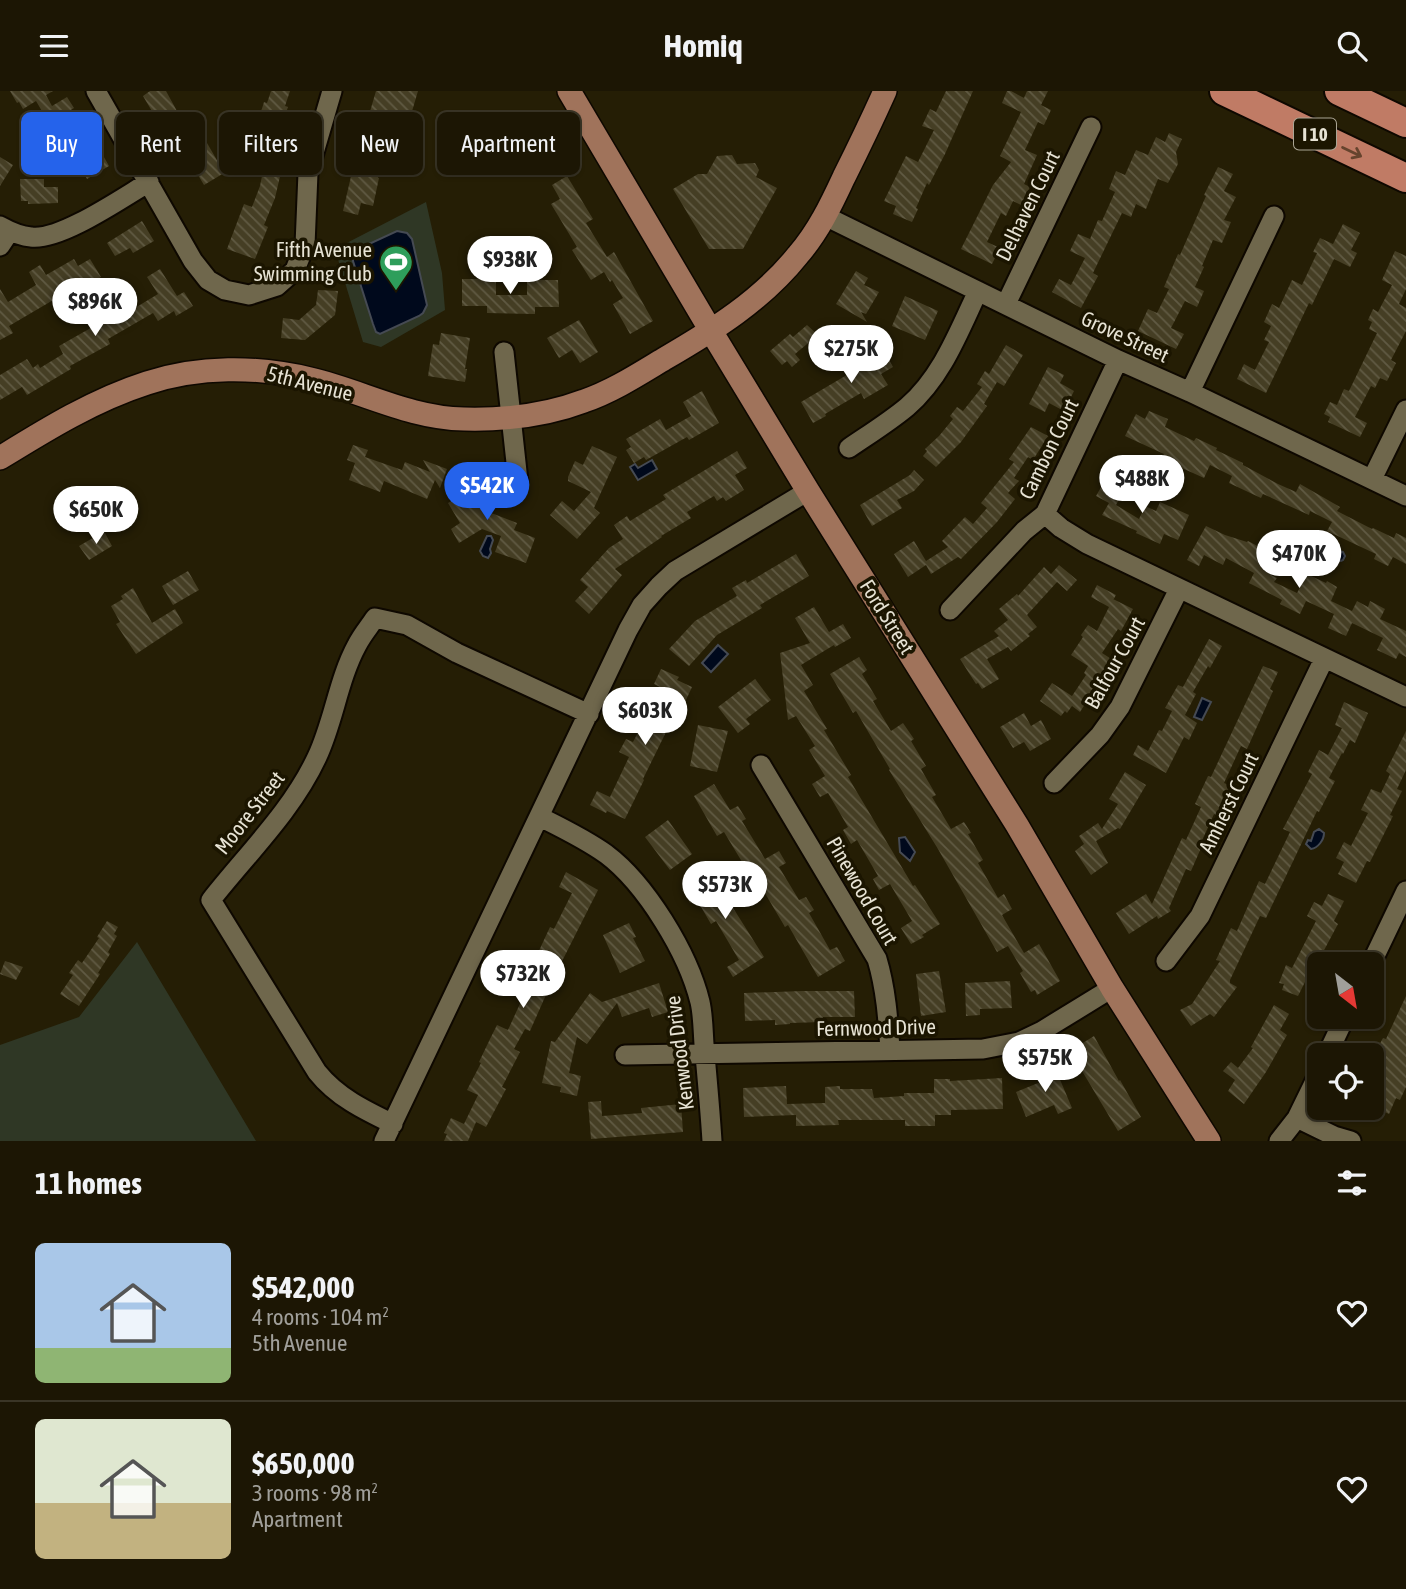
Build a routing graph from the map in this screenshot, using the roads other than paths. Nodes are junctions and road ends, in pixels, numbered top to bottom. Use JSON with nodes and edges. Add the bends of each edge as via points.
{"nodes":[{"id":1,"x":96,"y":91,"type":"edge"},
{"id":2,"x":332,"y":91,"type":"edge"},
{"id":3,"x":569,"y":91,"type":"edge"},
{"id":4,"x":886,"y":91,"type":"edge"},
{"id":5,"x":1224,"y":91,"type":"edge"},
{"id":6,"x":1339,"y":91,"type":"edge"},
{"id":7,"x":1406,"y":123,"type":"edge"},
{"id":8,"x":1091,"y":127,"type":"dead end"},
{"id":9,"x":1406,"y":178,"type":"edge"},
{"id":10,"x":149,"y":182,"type":"junction"},
{"id":11,"x":825,"y":216,"type":"junction"},
{"id":12,"x":1274,"y":216,"type":"dead end"},
{"id":13,"x":3,"y":235,"type":"edge"},
{"id":14,"x":978,"y":291,"type":"junction"},
{"id":15,"x":1006,"y":304,"type":"junction"},
{"id":16,"x":711,"y":331,"type":"junction"},
{"id":17,"x":504,"y":352,"type":"dead end"},
{"id":18,"x":1118,"y":360,"type":"junction"},
{"id":19,"x":1191,"y":392,"type":"junction"},
{"id":20,"x":1406,"y":410,"type":"edge"},
{"id":21,"x":510,"y":417,"type":"junction"},
{"id":22,"x":849,"y":449,"type":"dead end"},
{"id":23,"x":0,"y":458,"type":"edge"},
{"id":24,"x":1372,"y":479,"type":"junction"},
{"id":25,"x":518,"y":481,"type":"dead end"},
{"id":26,"x":808,"y":491,"type":"junction"},
{"id":27,"x":1406,"y":496,"type":"edge"},
{"id":28,"x":1045,"y":514,"type":"junction"},
{"id":29,"x":1179,"y":589,"type":"junction"},
{"id":30,"x":950,"y":610,"type":"dead end"},
{"id":31,"x":1324,"y":659,"type":"junction"},
{"id":32,"x":1406,"y":697,"type":"edge"},
{"id":33,"x":589,"y":714,"type":"junction"},
{"id":34,"x":761,"y":765,"type":"dead end"},
{"id":35,"x":1054,"y":783,"type":"dead end"},
{"id":36,"x":540,"y":817,"type":"junction"},
{"id":37,"x":1406,"y":891,"type":"edge"},
{"id":38,"x":1377,"y":952,"type":"edge"},
{"id":39,"x":1166,"y":961,"type":"dead end"},
{"id":40,"x":1112,"y":988,"type":"junction"},
{"id":41,"x":890,"y":1050,"type":"junction"},
{"id":42,"x":705,"y":1053,"type":"junction"},
{"id":43,"x":625,"y":1055,"type":"dead end"},
{"id":44,"x":1307,"y":1097,"type":"edge"},
{"id":45,"x":1297,"y":1118,"type":"junction"},
{"id":46,"x":388,"y":1133,"type":"edge"},
{"id":47,"x":712,"y":1141,"type":"edge"},
{"id":48,"x":1209,"y":1141,"type":"edge"},
{"id":49,"x":1279,"y":1141,"type":"edge"},
{"id":50,"x":1350,"y":1141,"type":"edge"}],
"edges":[{"from":1,"to":10,"type":"street"},
{"from":2,"to":10,"type":"street","via":[[308,173],[305,245],[295,270],[277,286],[249,295],[225,290],[208,280]]},
{"from":3,"to":16,"type":"main road","name":"Ford Street"},
{"from":4,"to":11,"type":"main road","name":"5th Avenue"},
{"from":5,"to":9,"type":"highway","number":"I 10","one_way":true},
{"from":6,"to":7,"type":"highway","number":"I 10"},
{"from":8,"to":15,"type":"street","name":"Delhaven Court"},
{"from":10,"to":13,"type":"street","via":[[66,230],[49,236]]},
{"from":11,"to":14,"type":"street","name":"Grove Street"},
{"from":11,"to":16,"type":"main road","name":"5th Avenue","via":[[779,277]]},
{"from":12,"to":19,"type":"street"},
{"from":14,"to":15,"type":"street","name":"Grove Street"},
{"from":14,"to":22,"type":"street","via":[[933,377],[908,406]]},
{"from":15,"to":18,"type":"street","name":"Grove Street"},
{"from":16,"to":21,"type":"main road","name":"5th Avenue","via":[[622,385],[584,401]]},
{"from":16,"to":26,"type":"main road","name":"Ford Street"},
{"from":17,"to":21,"type":"street"},
{"from":18,"to":19,"type":"street","name":"Grove Street"},
{"from":18,"to":28,"type":"street","name":"Cambon Court"},
{"from":19,"to":24,"type":"street","name":"Grove Street"},
{"from":20,"to":24,"type":"street"},
{"from":21,"to":23,"type":"main road","name":"5th Avenue","via":[[463,419],[410,412],[310,379],[250,370],[194,373],[149,382],[110,397]]},
{"from":21,"to":25,"type":"street"},
{"from":24,"to":27,"type":"street","name":"Grove Street"},
{"from":26,"to":33,"type":"street","via":[[676,571],[659,586],[642,604]]},
{"from":26,"to":40,"type":"main road","name":"Ford Street","via":[[1017,825]]},
{"from":28,"to":29,"type":"street","via":[[1087,544]]},
{"from":28,"to":30,"type":"street","name":"Cambon Court"},
{"from":29,"to":31,"type":"street"},
{"from":29,"to":35,"type":"street","name":"Balfour Court","via":[[1120,707]]},
{"from":31,"to":32,"type":"street"},
{"from":31,"to":39,"type":"street","name":"Amherst Court","via":[[1200,916]]},
{"from":33,"to":36,"type":"street"},
{"from":33,"to":46,"type":"street","name":"Moore Street","via":[[407,625],[375,618],[357,643],[317,758],[303,784],[211,900],[317,1072]]},
{"from":34,"to":41,"type":"street","name":"Pinewood Court","via":[[877,959]]},
{"from":36,"to":42,"type":"street","name":"Kenwood Drive","via":[[607,855],[653,905],[692,975],[701,1004]]},
{"from":36,"to":46,"type":"street"},
{"from":37,"to":38,"type":"street"},
{"from":40,"to":41,"type":"street","name":"Fernwood Drive","via":[[1020,1042],[983,1049]]},
{"from":40,"to":48,"type":"main road","name":"Ford Street"},
{"from":41,"to":42,"type":"street","name":"Fernwood Drive"},
{"from":42,"to":43,"type":"street","name":"Fernwood Drive"},
{"from":42,"to":47,"type":"street","name":"Kenwood Drive"},
{"from":44,"to":45,"type":"street"},
{"from":45,"to":49,"type":"street"},
{"from":45,"to":50,"type":"street"}]}
